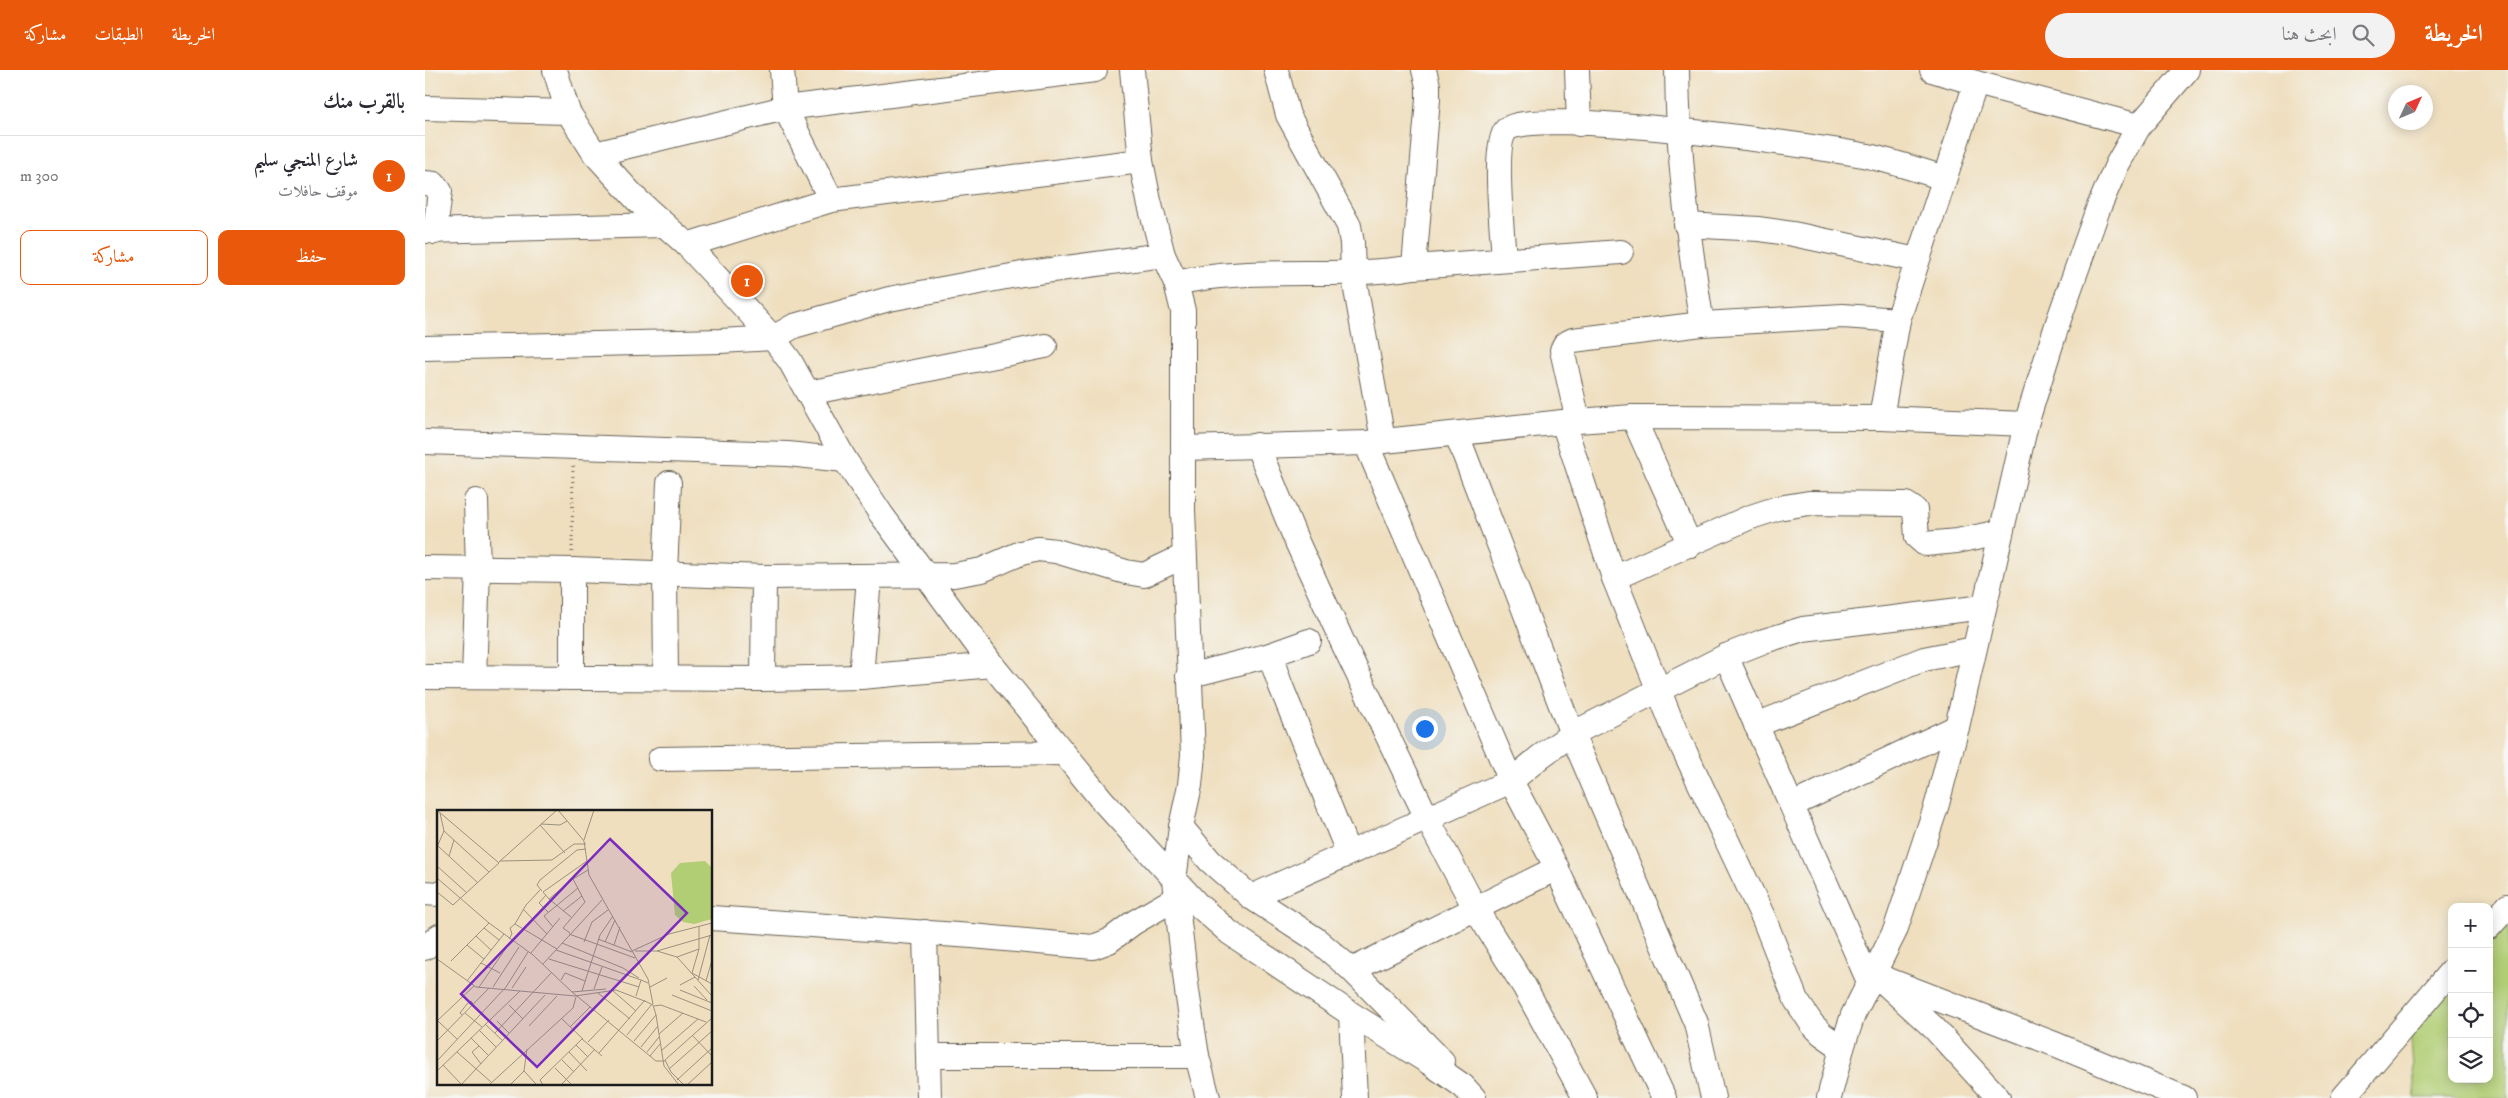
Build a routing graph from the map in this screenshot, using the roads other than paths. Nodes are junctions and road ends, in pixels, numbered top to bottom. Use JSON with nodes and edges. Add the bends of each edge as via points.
{"nodes":[{"id":1,"x":555,"y":70,"type":"edge"},
{"id":2,"x":782,"y":70,"type":"edge"},
{"id":3,"x":1095,"y":70,"type":"edge"},
{"id":4,"x":1132,"y":70,"type":"edge"},
{"id":5,"x":1276,"y":70,"type":"edge"},
{"id":6,"x":1424,"y":70,"type":"edge"},
{"id":7,"x":1577,"y":70,"type":"edge"},
{"id":8,"x":1677,"y":70,"type":"edge"},
{"id":9,"x":1932,"y":70,"type":"edge"},
{"id":10,"x":2187,"y":70,"type":"edge"},
{"id":11,"x":1976,"y":83,"type":"junction"},
{"id":12,"x":425,"y":108,"type":"edge"},
{"id":13,"x":785,"y":108,"type":"junction"},
{"id":14,"x":567,"y":112,"type":"junction"},
{"id":15,"x":1579,"y":124,"type":"junction"},
{"id":16,"x":2139,"y":126,"type":"junction"},
{"id":17,"x":1678,"y":129,"type":"junction"},
{"id":18,"x":595,"y":154,"type":"junction"},
{"id":19,"x":1141,"y":161,"type":"junction"},
{"id":20,"x":1944,"y":178,"type":"junction"},
{"id":21,"x":425,"y":183,"type":"edge"},
{"id":22,"x":831,"y":200,"type":"junction"},
{"id":23,"x":1686,"y":225,"type":"junction"},
{"id":24,"x":665,"y":226,"type":"junction"},
{"id":25,"x":430,"y":232,"type":"edge"},
{"id":26,"x":687,"y":245,"type":"junction"},
{"id":27,"x":1621,"y":252,"type":"dead end"},
{"id":28,"x":1163,"y":255,"type":"junction"},
{"id":29,"x":1504,"y":260,"type":"junction"},
{"id":30,"x":1917,"y":260,"type":"junction"},
{"id":31,"x":1415,"y":267,"type":"junction"},
{"id":32,"x":1353,"y":273,"type":"junction"},
{"id":33,"x":1176,"y":283,"type":"junction"},
{"id":34,"x":1897,"y":320,"type":"junction"},
{"id":35,"x":1703,"y":324,"type":"junction"},
{"id":36,"x":773,"y":338,"type":"junction"},
{"id":37,"x":1045,"y":346,"type":"dead end"},
{"id":38,"x":425,"y":348,"type":"edge"},
{"id":39,"x":808,"y":393,"type":"junction"},
{"id":40,"x":1633,"y":417,"type":"junction"},
{"id":41,"x":1881,"y":418,"type":"junction"},
{"id":42,"x":1570,"y":421,"type":"junction"},
{"id":43,"x":2026,"y":424,"type":"junction"},
{"id":44,"x":1457,"y":435,"type":"junction"},
{"id":45,"x":425,"y":442,"type":"edge"},
{"id":46,"x":1375,"y":442,"type":"junction"},
{"id":47,"x":1257,"y":444,"type":"junction"},
{"id":48,"x":1183,"y":448,"type":"junction"},
{"id":49,"x":845,"y":460,"type":"junction"},
{"id":50,"x":669,"y":483,"type":"dead end"},
{"id":51,"x":475,"y":501,"type":"dead end"},
{"id":52,"x":2001,"y":532,"type":"junction"},
{"id":53,"x":1690,"y":545,"type":"junction"},
{"id":54,"x":1185,"y":556,"type":"junction"},
{"id":55,"x":425,"y":568,"type":"edge"},
{"id":56,"x":478,"y":570,"type":"junction"},
{"id":57,"x":571,"y":570,"type":"junction"},
{"id":58,"x":665,"y":572,"type":"junction"},
{"id":59,"x":926,"y":576,"type":"junction"},
{"id":60,"x":763,"y":577,"type":"junction"},
{"id":61,"x":869,"y":577,"type":"junction"},
{"id":62,"x":1614,"y":578,"type":"junction"},
{"id":63,"x":1984,"y":607,"type":"junction"},
{"id":64,"x":1309,"y":641,"type":"dead end"},
{"id":65,"x":1973,"y":649,"type":"junction"},
{"id":66,"x":1270,"y":655,"type":"junction"},
{"id":67,"x":1726,"y":656,"type":"junction"},
{"id":68,"x":992,"y":665,"type":"junction"},
{"id":69,"x":425,"y":676,"type":"edge"},
{"id":70,"x":474,"y":676,"type":"junction"},
{"id":71,"x":1189,"y":676,"type":"junction"},
{"id":72,"x":861,"y":677,"type":"junction"},
{"id":73,"x":572,"y":678,"type":"junction"},
{"id":74,"x":666,"y":678,"type":"junction"},
{"id":75,"x":763,"y":678,"type":"junction"},
{"id":76,"x":1660,"y":689,"type":"junction"},
{"id":77,"x":1756,"y":724,"type":"junction"},
{"id":78,"x":1957,"y":727,"type":"junction"},
{"id":79,"x":1572,"y":734,"type":"junction"},
{"id":80,"x":1063,"y":753,"type":"junction"},
{"id":81,"x":660,"y":759,"type":"dead end"},
{"id":82,"x":1511,"y":781,"type":"junction"},
{"id":83,"x":1791,"y":804,"type":"junction"},
{"id":84,"x":1427,"y":818,"type":"junction"},
{"id":85,"x":1181,"y":827,"type":"junction"},
{"id":86,"x":1348,"y":852,"type":"junction"},
{"id":87,"x":1557,"y":868,"type":"junction"},
{"id":88,"x":1175,"y":889,"type":"junction"},
{"id":89,"x":1251,"y":897,"type":"junction"},
{"id":90,"x":2508,"y":906,"type":"edge"},
{"id":91,"x":1475,"y":908,"type":"junction"},
{"id":92,"x":713,"y":918,"type":"edge"},
{"id":93,"x":2493,"y":923,"type":"edge"},
{"id":94,"x":925,"y":932,"type":"junction"},
{"id":95,"x":437,"y":938,"type":"edge"},
{"id":96,"x":425,"y":948,"type":"edge"},
{"id":97,"x":1352,"y":970,"type":"junction"},
{"id":98,"x":2448,"y":975,"type":"edge"},
{"id":99,"x":1872,"y":980,"type":"junction"},
{"id":100,"x":1351,"y":1014,"type":"junction"},
{"id":101,"x":1842,"y":1048,"type":"junction"},
{"id":102,"x":928,"y":1056,"type":"junction"},
{"id":103,"x":1197,"y":1056,"type":"junction"},
{"id":104,"x":1468,"y":1093,"type":"edge"},
{"id":105,"x":929,"y":1098,"type":"edge"},
{"id":106,"x":1208,"y":1098,"type":"edge"},
{"id":107,"x":1355,"y":1098,"type":"edge"},
{"id":108,"x":1585,"y":1098,"type":"edge"},
{"id":109,"x":1664,"y":1098,"type":"edge"},
{"id":110,"x":1713,"y":1098,"type":"edge"},
{"id":111,"x":1829,"y":1098,"type":"edge"},
{"id":112,"x":1997,"y":1098,"type":"edge"},
{"id":113,"x":2184,"y":1098,"type":"edge"},
{"id":114,"x":2343,"y":1098,"type":"edge"}],
"edges":[{"from":1,"to":14,"type":"street"},
{"from":2,"to":13,"type":"street"},
{"from":3,"to":13,"type":"street"},
{"from":4,"to":19,"type":"street"},
{"from":5,"to":32,"type":"street","via":[[1289,115],[1349,226]]},
{"from":6,"to":31,"type":"street","via":[[1428,99]]},
{"from":7,"to":15,"type":"street"},
{"from":8,"to":17,"type":"street"},
{"from":9,"to":11,"type":"street"},
{"from":10,"to":16,"type":"street"},
{"from":11,"to":16,"type":"street"},
{"from":11,"to":20,"type":"street"},
{"from":12,"to":14,"type":"street"},
{"from":13,"to":18,"type":"street"},
{"from":13,"to":22,"type":"street"},
{"from":14,"to":18,"type":"street"},
{"from":15,"to":17,"type":"street"},
{"from":15,"to":29,"type":"street","via":[[1522,122],[1505,130],[1499,151]]},
{"from":16,"to":43,"type":"street","via":[[2098,209]]},
{"from":17,"to":20,"type":"street","via":[[1869,156]]},
{"from":17,"to":23,"type":"street"},
{"from":18,"to":24,"type":"street","via":[[635,199]]},
{"from":19,"to":22,"type":"street"},
{"from":19,"to":28,"type":"street"},
{"from":20,"to":30,"type":"street"},
{"from":21,"to":25,"type":"street","via":[[434,184],[440,190]]},
{"from":22,"to":26,"type":"street"},
{"from":23,"to":30,"type":"street","via":[[1793,234]]},
{"from":23,"to":35,"type":"street"},
{"from":24,"to":25,"type":"street"},
{"from":24,"to":26,"type":"street"},
{"from":26,"to":36,"type":"street"},
{"from":27,"to":29,"type":"street"},
{"from":28,"to":33,"type":"street"},
{"from":28,"to":36,"type":"street","via":[[1022,274],[889,299],[794,326]]},
{"from":29,"to":31,"type":"street"},
{"from":30,"to":34,"type":"street"},
{"from":31,"to":32,"type":"street"},
{"from":32,"to":33,"type":"street","via":[[1214,276]]},
{"from":32,"to":46,"type":"street"},
{"from":33,"to":48,"type":"street","via":[[1184,317]]},
{"from":34,"to":35,"type":"street","via":[[1835,316]]},
{"from":34,"to":41,"type":"street"},
{"from":35,"to":42,"type":"street","via":[[1606,334],[1565,344],[1561,350]]},
{"from":36,"to":38,"type":"street"},
{"from":36,"to":39,"type":"street"},
{"from":37,"to":39,"type":"street"},
{"from":39,"to":49,"type":"street"},
{"from":40,"to":41,"type":"street"},
{"from":40,"to":42,"type":"street"},
{"from":40,"to":53,"type":"street"},
{"from":41,"to":43,"type":"street"},
{"from":42,"to":44,"type":"street"},
{"from":42,"to":62,"type":"street"},
{"from":43,"to":52,"type":"street"},
{"from":44,"to":46,"type":"street"},
{"from":44,"to":79,"type":"street"},
{"from":45,"to":49,"type":"street","via":[[788,454]]},
{"from":46,"to":47,"type":"street"},
{"from":46,"to":82,"type":"street"},
{"from":47,"to":48,"type":"street"},
{"from":47,"to":84,"type":"street","via":[[1343,643]]},
{"from":48,"to":54,"type":"street"},
{"from":49,"to":59,"type":"street"},
{"from":50,"to":58,"type":"street"},
{"from":51,"to":56,"type":"street"},
{"from":52,"to":53,"type":"street","via":[[1957,542],[1925,544],[1917,537],[1913,506],[1869,502],[1809,503],[1778,508],[1748,518]]},
{"from":52,"to":63,"type":"street"},
{"from":53,"to":62,"type":"street"},
{"from":54,"to":59,"type":"street","via":[[1144,575],[1038,549],[969,574]]},
{"from":54,"to":71,"type":"street"},
{"from":55,"to":56,"type":"street"},
{"from":56,"to":57,"type":"street"},
{"from":56,"to":70,"type":"street"},
{"from":57,"to":58,"type":"street"},
{"from":57,"to":73,"type":"street"},
{"from":58,"to":60,"type":"street"},
{"from":58,"to":74,"type":"street"},
{"from":59,"to":61,"type":"street"},
{"from":59,"to":68,"type":"street"},
{"from":60,"to":61,"type":"street"},
{"from":60,"to":75,"type":"street"},
{"from":61,"to":72,"type":"street"},
{"from":62,"to":76,"type":"street"},
{"from":63,"to":65,"type":"street"},
{"from":63,"to":67,"type":"street","via":[[1803,629]]},
{"from":64,"to":66,"type":"street"},
{"from":65,"to":77,"type":"street","via":[[1924,660]]},
{"from":65,"to":78,"type":"street"},
{"from":66,"to":71,"type":"street"},
{"from":66,"to":86,"type":"street"},
{"from":67,"to":76,"type":"street"},
{"from":67,"to":77,"type":"street"},
{"from":68,"to":72,"type":"street"},
{"from":68,"to":80,"type":"street"},
{"from":69,"to":70,"type":"street"},
{"from":70,"to":73,"type":"street"},
{"from":71,"to":85,"type":"street","via":[[1193,755]]},
{"from":72,"to":75,"type":"street"},
{"from":73,"to":74,"type":"street"},
{"from":74,"to":75,"type":"street"},
{"from":76,"to":79,"type":"street"},
{"from":76,"to":101,"type":"street","via":[[1675,731],[1764,919],[1796,1000],[1812,1024]]},
{"from":77,"to":83,"type":"street"},
{"from":78,"to":83,"type":"street"},
{"from":78,"to":99,"type":"street","via":[[1917,867],[1895,930]]},
{"from":79,"to":82,"type":"street"},
{"from":79,"to":110,"type":"street","via":[[1696,1023]]},
{"from":80,"to":81,"type":"street"},
{"from":80,"to":88,"type":"street"},
{"from":82,"to":84,"type":"street"},
{"from":82,"to":87,"type":"street"},
{"from":83,"to":99,"type":"street"},
{"from":84,"to":86,"type":"street"},
{"from":84,"to":91,"type":"street"},
{"from":85,"to":88,"type":"street"},
{"from":85,"to":89,"type":"street","via":[[1210,861]]},
{"from":86,"to":89,"type":"street"},
{"from":87,"to":91,"type":"street"},
{"from":87,"to":109,"type":"street"},
{"from":88,"to":94,"type":"street","via":[[1109,941],[1093,947]]},
{"from":88,"to":100,"type":"street","via":[[1230,933]]},
{"from":88,"to":103,"type":"street"},
{"from":89,"to":97,"type":"street","via":[[1317,940]]},
{"from":90,"to":93,"type":"street"},
{"from":91,"to":97,"type":"street"},
{"from":91,"to":108,"type":"street","via":[[1524,986]]},
{"from":92,"to":94,"type":"street"},
{"from":94,"to":102,"type":"street"},
{"from":95,"to":96,"type":"street"},
{"from":97,"to":104,"type":"street","via":[[1396,1012]]},
{"from":98,"to":114,"type":"street"},
{"from":99,"to":101,"type":"street","via":[[1853,1015]]},
{"from":99,"to":112,"type":"street","via":[[1935,1028]]},
{"from":99,"to":113,"type":"street","via":[[2057,1045]]},
{"from":100,"to":104,"type":"street"},
{"from":100,"to":107,"type":"street"},
{"from":101,"to":111,"type":"street"},
{"from":102,"to":103,"type":"street"},
{"from":102,"to":105,"type":"street"},
{"from":103,"to":106,"type":"street"}]}
